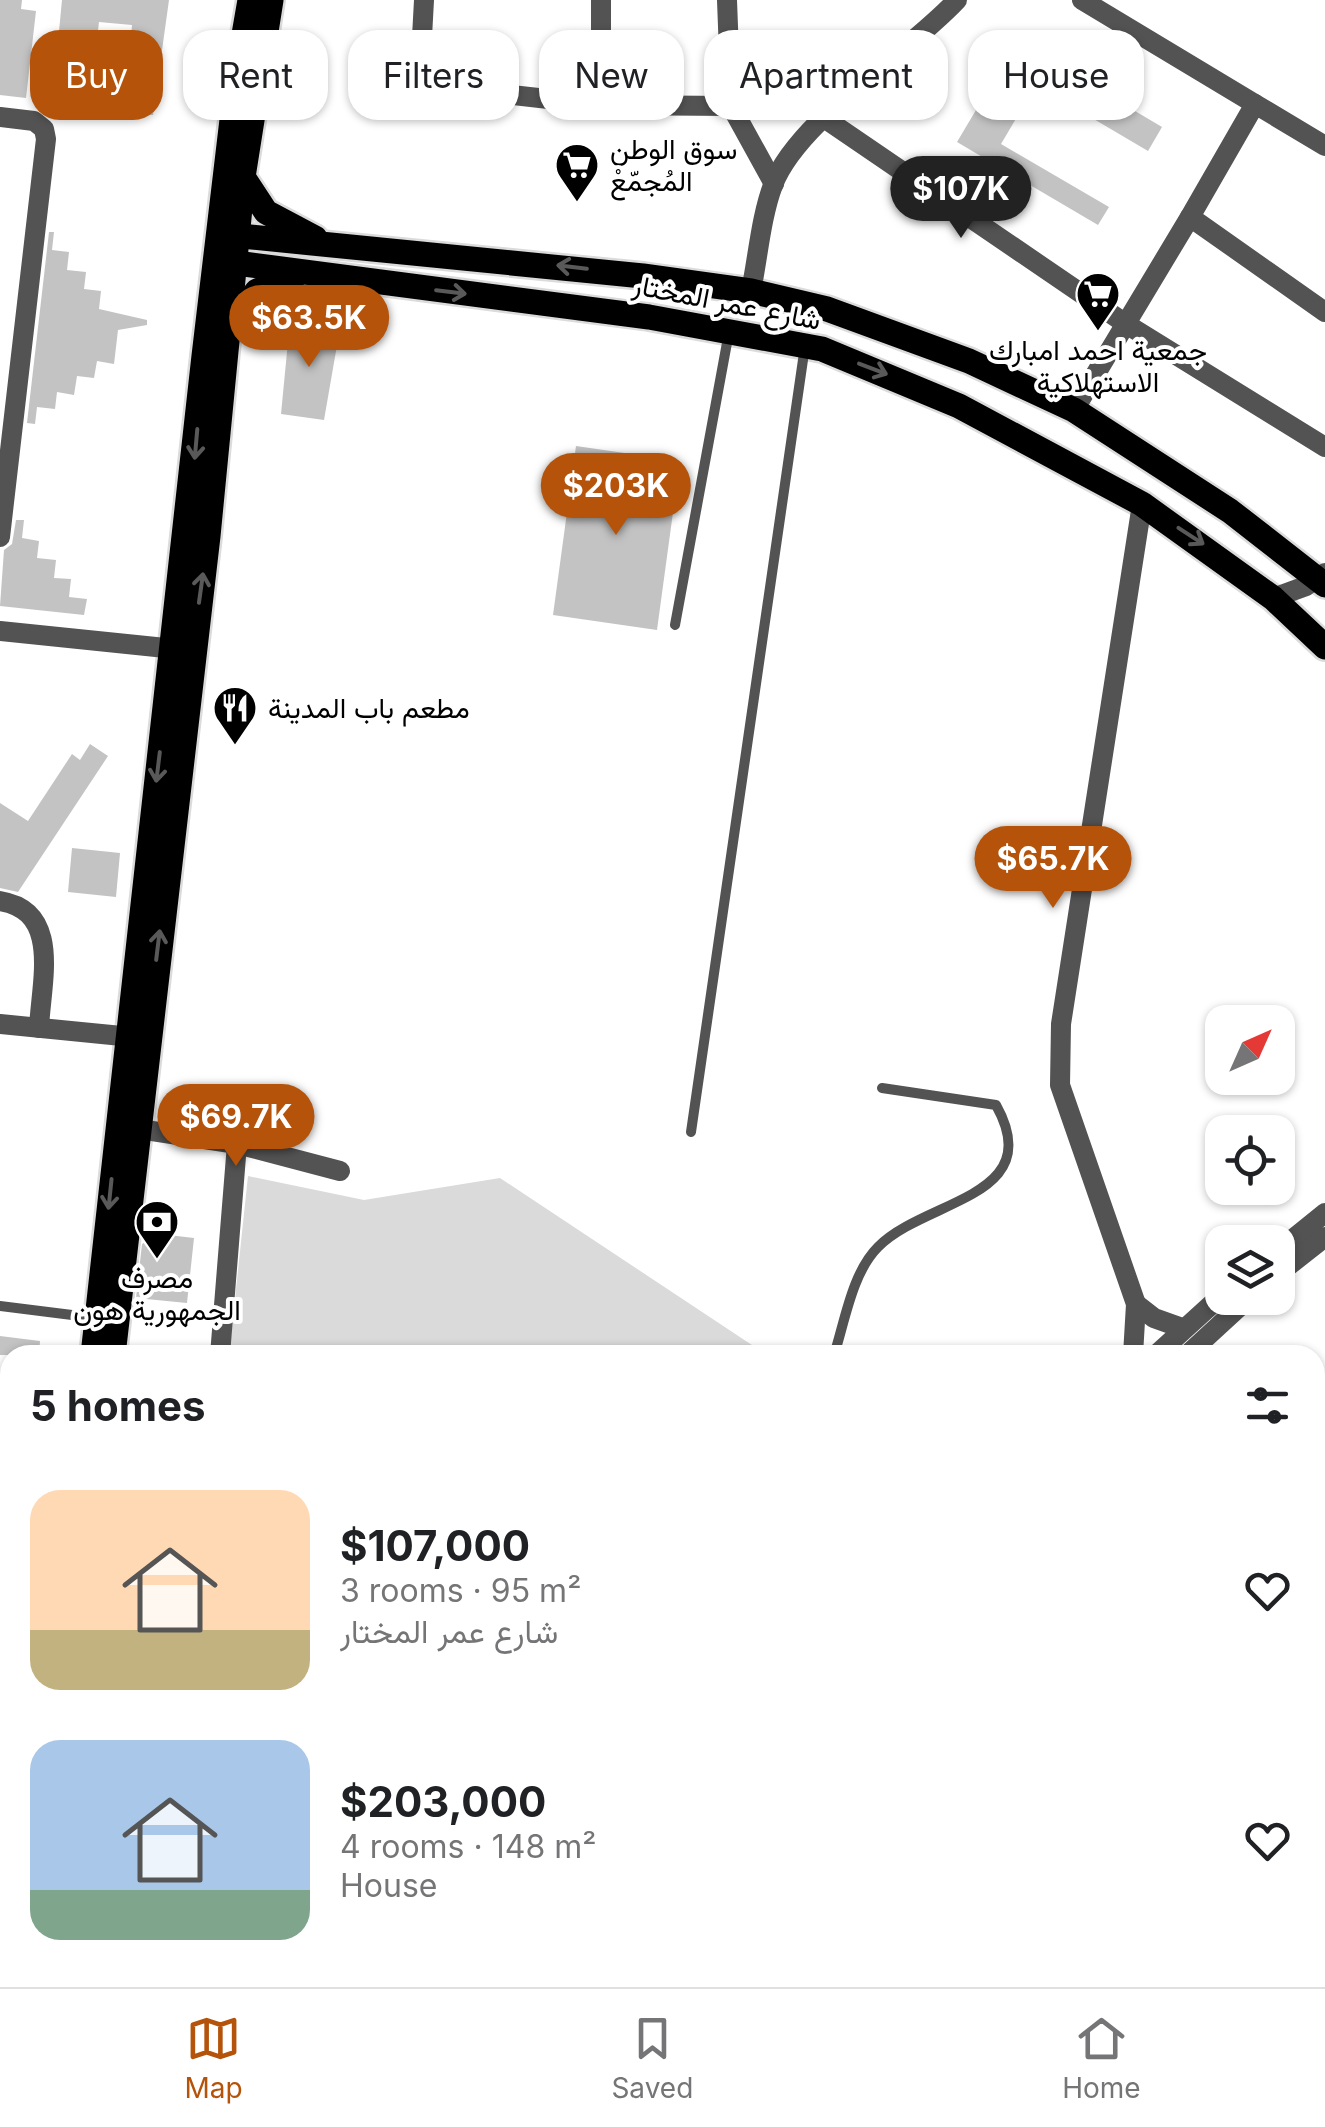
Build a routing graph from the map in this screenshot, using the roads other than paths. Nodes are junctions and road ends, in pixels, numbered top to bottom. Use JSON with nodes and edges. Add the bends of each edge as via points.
{"nodes":[{"id":1,"x":250,"y":0,"type":"edge"},
{"id":2,"x":271,"y":0,"type":"edge"},
{"id":3,"x":424,"y":0,"type":"edge"},
{"id":4,"x":601,"y":0,"type":"edge"},
{"id":5,"x":727,"y":0,"type":"edge"},
{"id":6,"x":956,"y":0,"type":"edge"},
{"id":7,"x":1082,"y":0,"type":"edge"},
{"id":8,"x":601,"y":30,"type":"edge"},
{"id":9,"x":728,"y":30,"type":"edge"},
{"id":10,"x":925,"y":30,"type":"edge"},
{"id":11,"x":539,"y":99,"type":"edge"},
{"id":12,"x":1254,"y":104,"type":"junction"},
{"id":13,"x":0,"y":117,"type":"edge"},
{"id":14,"x":740,"y":120,"type":"edge"},
{"id":15,"x":822,"y":120,"type":"edge"},
{"id":16,"x":827,"y":120,"type":"edge"},
{"id":17,"x":1325,"y":146,"type":"edge"},
{"id":18,"x":244,"y":177,"type":"junction"},
{"id":19,"x":774,"y":184,"type":"junction"},
{"id":20,"x":1190,"y":218,"type":"junction"},
{"id":21,"x":229,"y":235,"type":"junction"},
{"id":22,"x":329,"y":245,"type":"junction"},
{"id":23,"x":227,"y":262,"type":"junction"},
{"id":24,"x":300,"y":273,"type":"junction"},
{"id":25,"x":751,"y":291,"type":"junction"},
{"id":26,"x":827,"y":309,"type":"junction"},
{"id":27,"x":1325,"y":312,"type":"edge"},
{"id":28,"x":1126,"y":324,"type":"junction"},
{"id":29,"x":226,"y":331,"type":"junction"},
{"id":30,"x":729,"y":331,"type":"junction"},
{"id":31,"x":814,"y":347,"type":"junction"},
{"id":32,"x":1074,"y":410,"type":"junction"},
{"id":33,"x":1325,"y":448,"type":"edge"},
{"id":34,"x":1142,"y":504,"type":"junction"},
{"id":35,"x":0,"y":537,"type":"edge"},
{"id":36,"x":1322,"y":578,"type":"edge"},
{"id":37,"x":1273,"y":598,"type":"junction"},
{"id":38,"x":675,"y":625,"type":"dead end"},
{"id":39,"x":0,"y":632,"type":"edge"},
{"id":40,"x":1325,"y":647,"type":"edge"},
{"id":41,"x":181,"y":650,"type":"junction"},
{"id":42,"x":0,"y":901,"type":"edge"},
{"id":43,"x":0,"y":1024,"type":"edge"},
{"id":44,"x":39,"y":1028,"type":"junction"},
{"id":45,"x":137,"y":1038,"type":"junction"},
{"id":46,"x":882,"y":1088,"type":"dead end"},
{"id":47,"x":140,"y":1129,"type":"junction"},
{"id":48,"x":691,"y":1132,"type":"dead end"},
{"id":49,"x":237,"y":1144,"type":"junction"},
{"id":50,"x":340,"y":1171,"type":"dead end"},
{"id":51,"x":1325,"y":1213,"type":"edge"},
{"id":52,"x":1325,"y":1236,"type":"edge"},
{"id":53,"x":1295,"y":1237,"type":"edge"},
{"id":54,"x":1295,"y":1260,"type":"edge"},
{"id":55,"x":111,"y":1283,"type":"junction"},
{"id":56,"x":1136,"y":1304,"type":"junction"},
{"id":57,"x":0,"y":1306,"type":"edge"},
{"id":58,"x":1205,"y":1310,"type":"edge"},
{"id":59,"x":1230,"y":1315,"type":"edge"},
{"id":60,"x":97,"y":1318,"type":"junction"},
{"id":61,"x":1182,"y":1328,"type":"junction"},
{"id":62,"x":94,"y":1345,"type":"edge"},
{"id":63,"x":113,"y":1345,"type":"edge"},
{"id":64,"x":221,"y":1345,"type":"edge"},
{"id":65,"x":837,"y":1345,"type":"edge"},
{"id":66,"x":1134,"y":1345,"type":"edge"},
{"id":67,"x":1166,"y":1345,"type":"edge"},
{"id":68,"x":1198,"y":1345,"type":"edge"}],
"edges":[{"from":1,"to":21,"type":"main road"},
{"from":2,"to":18,"type":"main road"},
{"from":3,"to":11,"type":"street","via":[[420,74],[433,86]]},
{"from":4,"to":8,"type":"street"},
{"from":5,"to":9,"type":"street"},
{"from":6,"to":10,"type":"street"},
{"from":7,"to":12,"type":"street"},
{"from":12,"to":17,"type":"street"},
{"from":12,"to":20,"type":"street"},
{"from":13,"to":35,"type":"street","via":[[34,121],[46,139]]},
{"from":14,"to":19,"type":"street"},
{"from":15,"to":19,"type":"street"},
{"from":16,"to":28,"type":"street"},
{"from":18,"to":21,"type":"main road"},
{"from":18,"to":22,"type":"main road","via":[[266,212]]},
{"from":19,"to":25,"type":"street"},
{"from":20,"to":27,"type":"street"},
{"from":20,"to":28,"type":"street"},
{"from":21,"to":22,"type":"main road","name":"شارع عمر المختار"},
{"from":21,"to":23,"type":"main road"},
{"from":25,"to":22,"type":"main road","name":"شارع عمر المختار","one_way":true,"via":[[513,260]]},
{"from":23,"to":24,"type":"main road","name":"شارع عمر المختار"},
{"from":23,"to":29,"type":"main road"},
{"from":23,"to":41,"type":"main road","one_way":true},
{"from":24,"to":29,"type":"main road","via":[[257,290]]},
{"from":24,"to":30,"type":"main road","name":"شارع عمر المختار","one_way":true},
{"from":25,"to":26,"type":"main road","name":"شارع عمر المختار"},
{"from":26,"to":31,"type":"main road"},
{"from":26,"to":32,"type":"main road","name":"شارع عمر المختار","via":[[969,361]]},
{"from":28,"to":32,"type":"street"},
{"from":28,"to":33,"type":"street"},
{"from":41,"to":29,"type":"main road","one_way":true,"via":[[208,536]]},
{"from":30,"to":31,"type":"main road","name":"شارع عمر المختار"},
{"from":30,"to":38,"type":"lane"},
{"from":31,"to":34,"type":"main road","name":"شارع عمر المختار","one_way":true,"via":[[960,406]]},
{"from":31,"to":48,"type":"lane"},
{"from":32,"to":36,"type":"main road","name":"شارع عمر المختار","via":[[1160,462]]},
{"from":34,"to":37,"type":"main road","name":"شارع عمر المختار","one_way":true},
{"from":34,"to":56,"type":"street","via":[[1061,1024],[1060,1085]]},
{"from":36,"to":37,"type":"street"},
{"from":37,"to":40,"type":"main road","name":"شارع عمر المختار"},
{"from":39,"to":41,"type":"street"},
{"from":41,"to":45,"type":"main road"},
{"from":42,"to":44,"type":"street","via":[[31,915],[43,932]]},
{"from":43,"to":44,"type":"street"},
{"from":44,"to":45,"type":"street"},
{"from":45,"to":47,"type":"main road"},
{"from":45,"to":55,"type":"main road","one_way":true},
{"from":46,"to":65,"type":"lane","via":[[996,1105],[1006,1122],[1010,1156],[996,1180],[979,1192],[920,1216],[877,1248],[862,1271]]},
{"from":47,"to":49,"type":"street"},
{"from":47,"to":55,"type":"main road"},
{"from":49,"to":50,"type":"street"},
{"from":49,"to":64,"type":"street"},
{"from":51,"to":53,"type":"street"},
{"from":52,"to":54,"type":"street"},
{"from":55,"to":60,"type":"main road"},
{"from":55,"to":63,"type":"main road"},
{"from":56,"to":61,"type":"street"},
{"from":56,"to":66,"type":"street"},
{"from":57,"to":60,"type":"lane"},
{"from":58,"to":61,"type":"street"},
{"from":59,"to":68,"type":"street"},
{"from":60,"to":62,"type":"main road"},
{"from":61,"to":67,"type":"street"}]}
